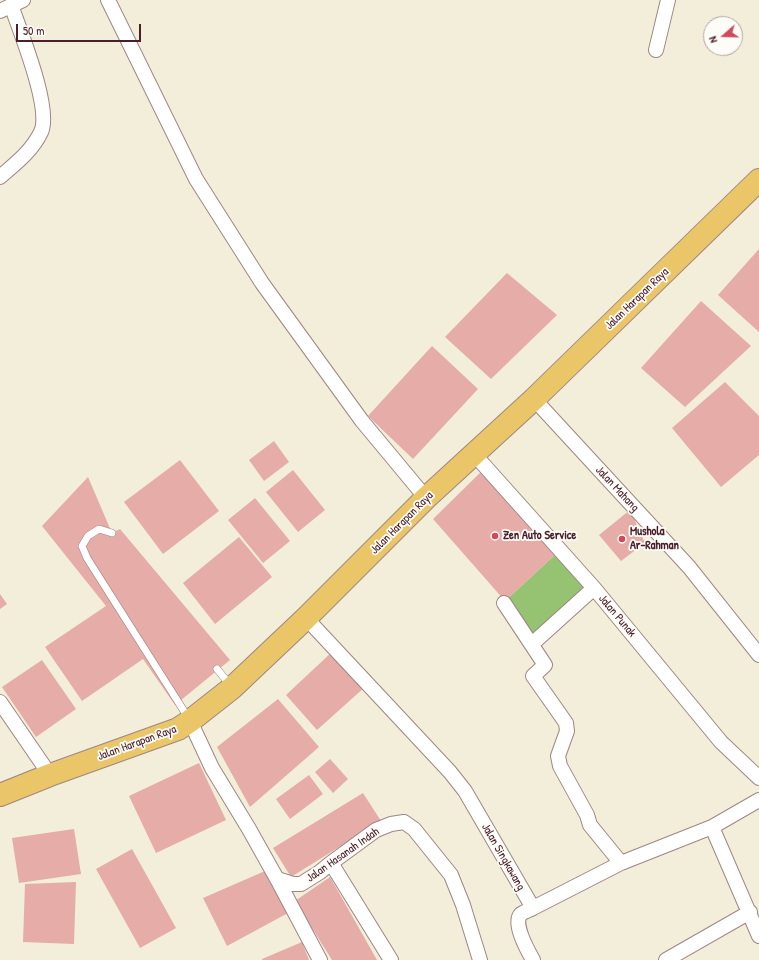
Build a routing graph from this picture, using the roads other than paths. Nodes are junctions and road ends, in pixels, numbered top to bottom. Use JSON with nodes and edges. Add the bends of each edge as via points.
{"nodes":[{"id":1,"x":108,"y":0,"type":"edge"},
{"id":2,"x":668,"y":0,"type":"edge"},
{"id":3,"x":11,"y":6,"type":"edge"},
{"id":4,"x":656,"y":50,"type":"dead end"},
{"id":5,"x":0,"y":177,"type":"edge"},
{"id":6,"x":759,"y":180,"type":"edge"},
{"id":7,"x":534,"y":399,"type":"junction"},
{"id":8,"x":474,"y":454,"type":"junction"},
{"id":9,"x":426,"y":498,"type":"junction"},
{"id":10,"x":112,"y":533,"type":"dead end"},
{"id":11,"x":594,"y":588,"type":"junction"},
{"id":12,"x":504,"y":603,"type":"dead end"},
{"id":13,"x":306,"y":618,"type":"junction"},
{"id":14,"x":532,"y":644,"type":"junction"},
{"id":15,"x":759,"y":655,"type":"edge"},
{"id":16,"x":217,"y":669,"type":"dead end"},
{"id":17,"x":232,"y":688,"type":"junction"},
{"id":18,"x":0,"y":702,"type":"edge"},
{"id":19,"x":190,"y":721,"type":"junction"},
{"id":20,"x":50,"y":775,"type":"junction"},
{"id":21,"x":759,"y":778,"type":"edge"},
{"id":22,"x":0,"y":795,"type":"edge"},
{"id":23,"x":759,"y":800,"type":"edge"},
{"id":24,"x":712,"y":827,"type":"junction"},
{"id":25,"x":331,"y":863,"type":"junction"},
{"id":26,"x":621,"y":863,"type":"junction"},
{"id":27,"x":277,"y":879,"type":"junction"},
{"id":28,"x":533,"y":908,"type":"junction"},
{"id":29,"x":750,"y":912,"type":"junction"},
{"id":30,"x":759,"y":936,"type":"edge"},
{"id":31,"x":320,"y":960,"type":"edge"},
{"id":32,"x":391,"y":960,"type":"edge"},
{"id":33,"x":480,"y":960,"type":"edge"},
{"id":34,"x":533,"y":960,"type":"edge"},
{"id":35,"x":666,"y":960,"type":"edge"}],
"edges":[{"from":1,"to":9,"type":"street","via":[[196,179],[267,289],[362,421]]},
{"from":2,"to":4,"type":"street"},
{"from":3,"to":5,"type":"street","via":[[41,96],[44,118],[42,130],[30,150]]},
{"from":6,"to":7,"type":"main road","name":"Jalan Harapan Raya"},
{"from":7,"to":8,"type":"main road","name":"Jalan Harapan Raya"},
{"from":7,"to":15,"type":"street","name":"Jalan Mahang","via":[[689,567]]},
{"from":8,"to":9,"type":"main road","name":"Jalan Harapan Raya"},
{"from":8,"to":11,"type":"street","name":"Jalan Punak"},
{"from":9,"to":13,"type":"main road","name":"Jalan Harapan Raya"},
{"from":10,"to":19,"type":"lane","via":[[99,529],[88,536],[82,546],[87,558]]},
{"from":11,"to":14,"type":"street"},
{"from":11,"to":21,"type":"street","name":"Jalan Punak","via":[[721,742]]},
{"from":12,"to":14,"type":"street"},
{"from":13,"to":17,"type":"main road","name":"Jalan Harapan Raya"},
{"from":13,"to":28,"type":"street","name":"Jalan Singkawang","via":[[465,791]]},
{"from":14,"to":26,"type":"street","via":[[545,665],[533,676],[566,723],[567,731],[558,756],[560,766],[590,825]]},
{"from":16,"to":17,"type":"lane"},
{"from":17,"to":19,"type":"main road","name":"Jalan Harapan Raya"},
{"from":18,"to":20,"type":"street"},
{"from":19,"to":20,"type":"main road","name":"Jalan Harapan Raya","via":[[164,735]]},
{"from":19,"to":27,"type":"street","via":[[212,768]]},
{"from":20,"to":22,"type":"main road","name":"Jalan Harapan Raya"},
{"from":23,"to":24,"type":"street"},
{"from":24,"to":26,"type":"street"},
{"from":24,"to":29,"type":"street"},
{"from":25,"to":27,"type":"street","name":"Jalan Hasanah Indah","via":[[301,884]]},
{"from":25,"to":32,"type":"street"},
{"from":25,"to":33,"type":"street","name":"Jalan Hasanah Indah","via":[[376,830],[404,822],[414,829],[451,875]]},
{"from":26,"to":28,"type":"street"},
{"from":27,"to":31,"type":"street"},
{"from":28,"to":34,"type":"street","via":[[521,914],[518,924]]},
{"from":29,"to":30,"type":"street"},
{"from":29,"to":35,"type":"street"}]}
